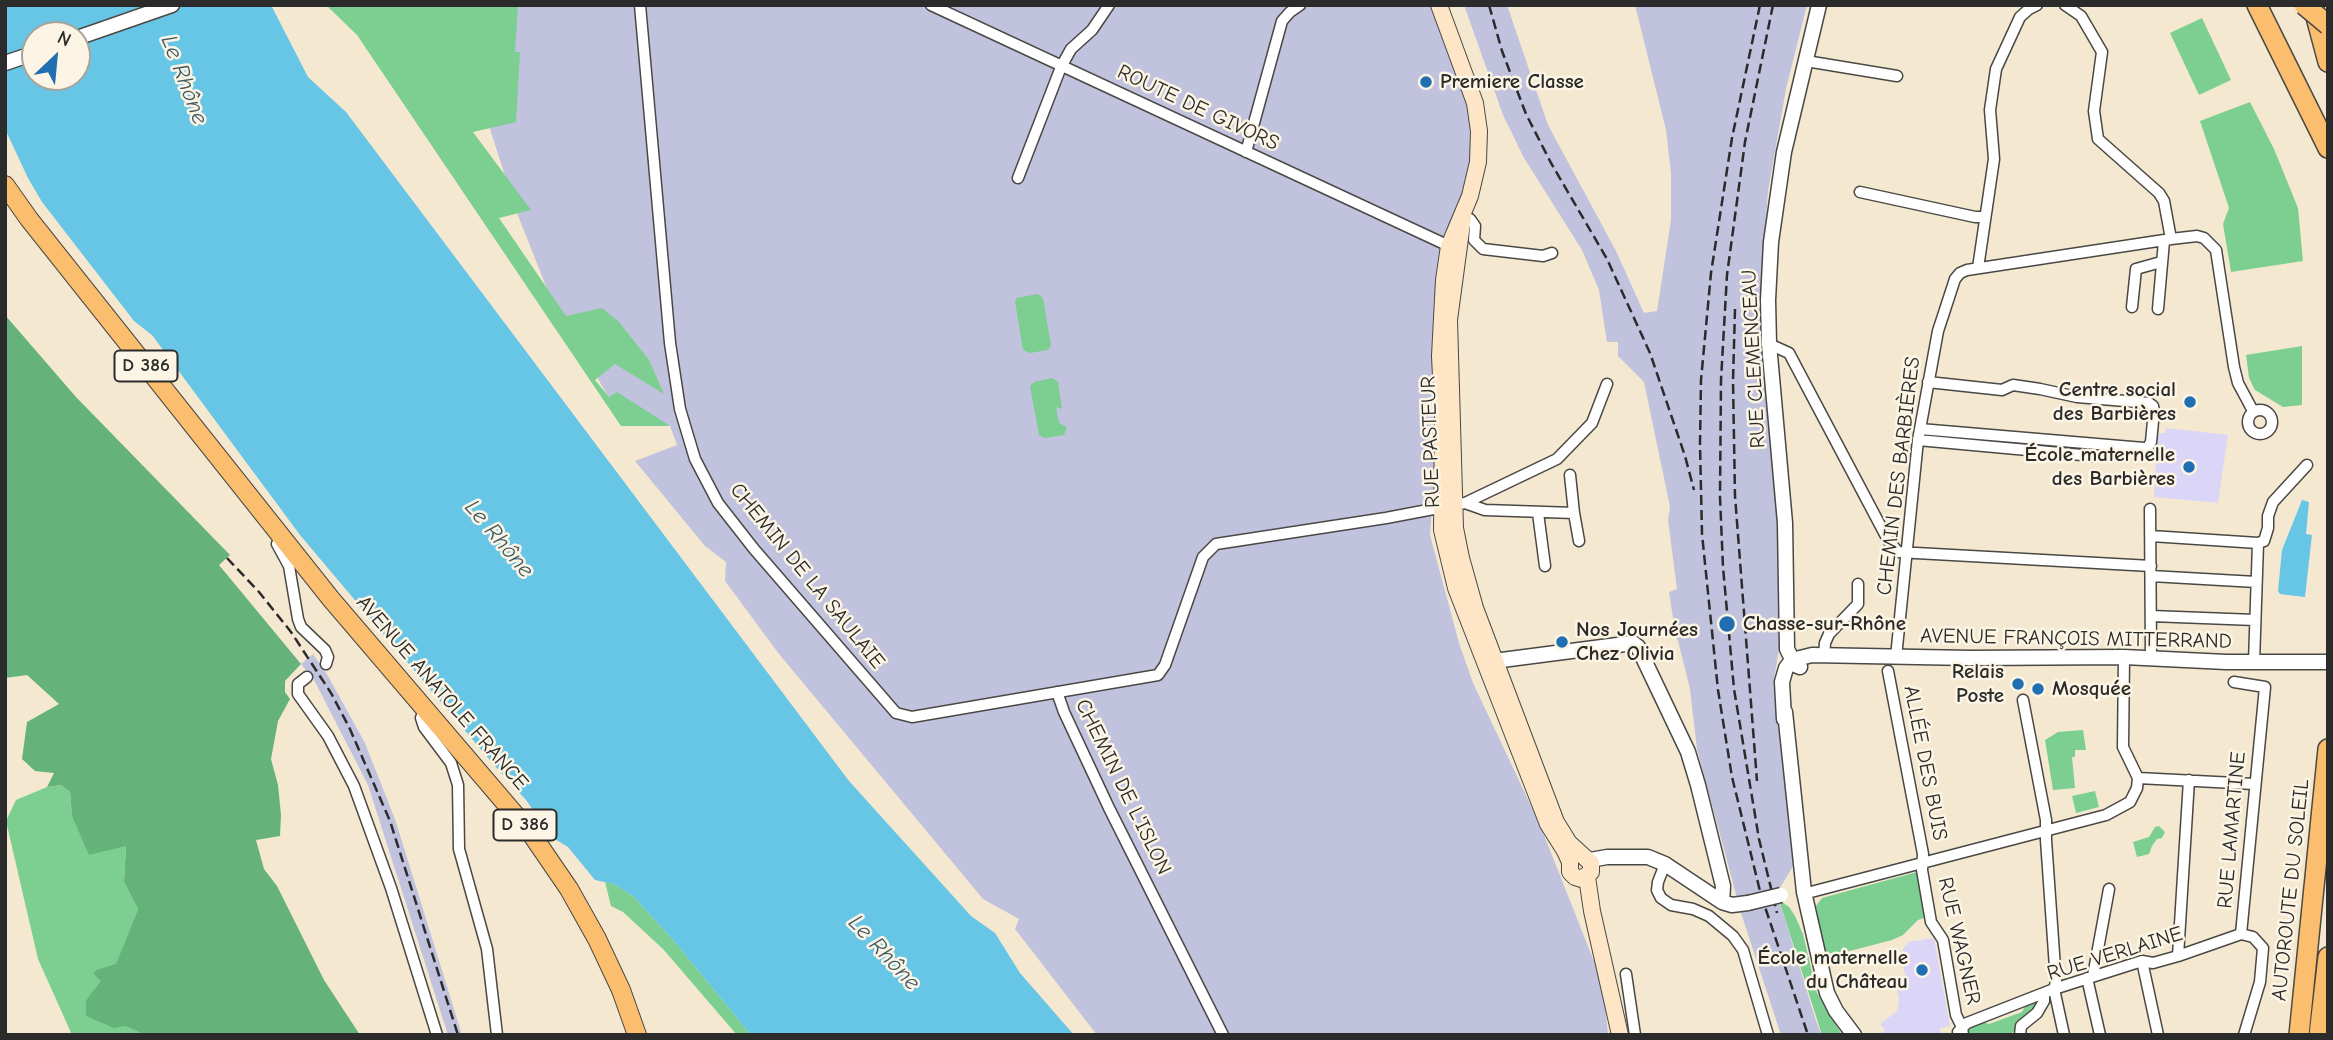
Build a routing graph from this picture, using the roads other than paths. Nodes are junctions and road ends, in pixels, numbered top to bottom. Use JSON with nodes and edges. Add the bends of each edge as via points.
{"nodes":[{"id":1,"x":172,"y":5,"type":"edge"},
{"id":2,"x":639,"y":5,"type":"edge"},
{"id":3,"x":931,"y":5,"type":"edge"},
{"id":4,"x":1109,"y":5,"type":"edge"},
{"id":5,"x":1300,"y":5,"type":"edge"},
{"id":6,"x":1437,"y":5,"type":"edge"},
{"id":7,"x":1819,"y":5,"type":"edge"},
{"id":8,"x":2037,"y":5,"type":"edge"},
{"id":9,"x":2065,"y":5,"type":"edge"},
{"id":10,"x":2257,"y":5,"type":"edge"},
{"id":11,"x":2304,"y":5,"type":"edge"},
{"id":12,"x":2313,"y":5,"type":"edge"},
{"id":13,"x":2328,"y":24,"type":"edge"},
{"id":14,"x":91,"y":33,"type":"edge"},
{"id":15,"x":1806,"y":61,"type":"junction"},
{"id":16,"x":2328,"y":62,"type":"edge"},
{"id":17,"x":1061,"y":67,"type":"junction"},
{"id":18,"x":1896,"y":76,"type":"dead end"},
{"id":19,"x":2328,"y":148,"type":"edge"},
{"id":20,"x":1246,"y":152,"type":"junction"},
{"id":21,"x":1018,"y":178,"type":"dead end"},
{"id":22,"x":7,"y":187,"type":"edge"},
{"id":23,"x":1860,"y":192,"type":"dead end"},
{"id":24,"x":1463,"y":216,"type":"junction"},
{"id":25,"x":1985,"y":218,"type":"junction"},
{"id":26,"x":2167,"y":240,"type":"junction"},
{"id":27,"x":1449,"y":246,"type":"junction"},
{"id":28,"x":1552,"y":253,"type":"dead end"},
{"id":29,"x":2161,"y":262,"type":"junction"},
{"id":30,"x":1978,"y":268,"type":"junction"},
{"id":31,"x":2132,"y":307,"type":"dead end"},
{"id":32,"x":2158,"y":309,"type":"dead end"},
{"id":33,"x":1769,"y":344,"type":"junction"},
{"id":34,"x":1928,"y":382,"type":"junction"},
{"id":35,"x":1606,"y":383,"type":"dead end"},
{"id":36,"x":2253,"y":411,"type":"dead end"},
{"id":37,"x":1919,"y":434,"type":"junction"},
{"id":38,"x":2093,"y":456,"type":"dead end"},
{"id":39,"x":2307,"y":464,"type":"dead end"},
{"id":40,"x":1570,"y":475,"type":"dead end"},
{"id":41,"x":1454,"y":505,"type":"junction"},
{"id":42,"x":2150,"y":509,"type":"dead end"},
{"id":43,"x":1538,"y":513,"type":"junction"},
{"id":44,"x":1574,"y":513,"type":"junction"},
{"id":45,"x":281,"y":536,"type":"junction"},
{"id":46,"x":2151,"y":536,"type":"junction"},
{"id":47,"x":1579,"y":541,"type":"dead end"},
{"id":48,"x":2258,"y":543,"type":"junction"},
{"id":49,"x":1907,"y":553,"type":"junction"},
{"id":50,"x":1545,"y":566,"type":"dead end"},
{"id":51,"x":2151,"y":571,"type":"junction"},
{"id":52,"x":2256,"y":582,"type":"junction"},
{"id":53,"x":1858,"y":584,"type":"dead end"},
{"id":54,"x":2151,"y":616,"type":"junction"},
{"id":55,"x":2255,"y":620,"type":"junction"},
{"id":56,"x":1824,"y":656,"type":"junction"},
{"id":57,"x":1487,"y":657,"type":"junction"},
{"id":58,"x":1896,"y":657,"type":"junction"},
{"id":59,"x":2124,"y":657,"type":"junction"},
{"id":60,"x":2151,"y":658,"type":"junction"},
{"id":61,"x":2254,"y":662,"type":"junction"},
{"id":62,"x":2328,"y":662,"type":"edge"},
{"id":63,"x":326,"y":664,"type":"dead end"},
{"id":64,"x":1795,"y":664,"type":"junction"},
{"id":65,"x":1888,"y":671,"type":"dead end"},
{"id":66,"x":307,"y":677,"type":"dead end"},
{"id":67,"x":2234,"y":682,"type":"dead end"},
{"id":68,"x":1058,"y":692,"type":"junction"},
{"id":69,"x":2023,"y":700,"type":"dead end"},
{"id":70,"x":424,"y":709,"type":"junction"},
{"id":71,"x":1784,"y":719,"type":"junction"},
{"id":72,"x":2328,"y":749,"type":"edge"},
{"id":73,"x":2138,"y":778,"type":"junction"},
{"id":74,"x":2189,"y":780,"type":"junction"},
{"id":75,"x":2254,"y":784,"type":"junction"},
{"id":76,"x":1535,"y":790,"type":"junction"},
{"id":77,"x":1552,"y":813,"type":"junction"},
{"id":78,"x":2046,"y":831,"type":"junction"},
{"id":79,"x":1922,"y":863,"type":"junction"},
{"id":80,"x":1665,"y":864,"type":"junction"},
{"id":81,"x":1583,"y":868,"type":"junction"},
{"id":82,"x":2109,"y":889,"type":"dead end"},
{"id":83,"x":1804,"y":892,"type":"junction"},
{"id":84,"x":1722,"y":902,"type":"junction"},
{"id":85,"x":2241,"y":934,"type":"junction"},
{"id":86,"x":2178,"y":956,"type":"junction"},
{"id":87,"x":2328,"y":957,"type":"edge"},
{"id":88,"x":2142,"y":961,"type":"junction"},
{"id":89,"x":1626,"y":974,"type":"dead end"},
{"id":90,"x":2090,"y":977,"type":"junction"},
{"id":91,"x":2049,"y":992,"type":"junction"},
{"id":92,"x":1960,"y":1032,"type":"edge"},
{"id":93,"x":437,"y":1035,"type":"edge"},
{"id":94,"x":497,"y":1035,"type":"edge"},
{"id":95,"x":637,"y":1035,"type":"edge"},
{"id":96,"x":1223,"y":1035,"type":"edge"},
{"id":97,"x":1619,"y":1035,"type":"edge"},
{"id":98,"x":1635,"y":1035,"type":"edge"},
{"id":99,"x":1768,"y":1035,"type":"edge"},
{"id":100,"x":1854,"y":1035,"type":"edge"},
{"id":101,"x":2020,"y":1035,"type":"edge"},
{"id":102,"x":2064,"y":1035,"type":"edge"},
{"id":103,"x":2100,"y":1035,"type":"edge"},
{"id":104,"x":2158,"y":1035,"type":"edge"},
{"id":105,"x":2244,"y":1035,"type":"edge"},
{"id":106,"x":2299,"y":1035,"type":"edge"},
{"id":107,"x":2319,"y":1035,"type":"edge"}],
"edges":[{"from":1,"to":14,"type":"street"},
{"from":2,"to":68,"type":"street","name":"CHEMIN DE LA SAULAIE","via":[[680,409],[695,459],[718,503],[896,713],[912,718]]},
{"from":3,"to":17,"type":"street","name":"ROUTE DE GIVORS"},
{"from":4,"to":17,"type":"street"},
{"from":5,"to":20,"type":"street","via":[[1282,21]]},
{"from":6,"to":24,"type":"main road","name":"RUE PASTEUR","via":[[1475,103],[1479,131],[1478,162]]},
{"from":7,"to":15,"type":"street","name":"RUE CLEMENCEAU"},
{"from":8,"to":25,"type":"street","via":[[2021,17],[1996,69],[1990,110],[1994,159]]},
{"from":9,"to":26,"type":"street","via":[[2081,16],[2102,52],[2094,111],[2098,139],[2159,193],[2164,201]]},
{"from":10,"to":19,"type":"highway"},
{"from":11,"to":13,"type":"highway","bridge":true},
{"from":12,"to":16,"type":"highway"},
{"from":15,"to":18,"type":"street"},
{"from":15,"to":33,"type":"street","name":"RUE CLEMENCEAU","via":[[1783,152],[1770,242]]},
{"from":17,"to":20,"type":"street","name":"ROUTE DE GIVORS"},
{"from":17,"to":21,"type":"street"},
{"from":20,"to":27,"type":"street","name":"ROUTE DE GIVORS"},
{"from":22,"to":45,"type":"main road","number":"D 386"},
{"from":23,"to":25,"type":"street"},
{"from":24,"to":27,"type":"main road","name":"RUE PASTEUR"},
{"from":24,"to":28,"type":"street","via":[[1475,226],[1474,240],[1483,249],[1543,256]]},
{"from":24,"to":41,"type":"main road","name":"RUE PASTEUR","via":[[1449,320]]},
{"from":25,"to":30,"type":"street"},
{"from":26,"to":29,"type":"street"},
{"from":26,"to":30,"type":"street","name":"CHEMIN DES BARBIÈRES"},
{"from":26,"to":36,"type":"street","name":"CHEMIN DES BARBIÈRES","via":[[2197,236],[2216,250],[2234,367]]},
{"from":27,"to":41,"type":"main road","name":"RUE PASTEUR","via":[[1441,320],[1443,416]]},
{"from":29,"to":31,"type":"street","via":[[2136,269]]},
{"from":29,"to":32,"type":"street"},
{"from":30,"to":34,"type":"street","name":"CHEMIN DES BARBIÈRES","via":[[1955,279],[1937,331]]},
{"from":33,"to":49,"type":"street","via":[[1788,353],[1888,540],[1898,552]]},
{"from":33,"to":64,"type":"street","name":"RUE CLEMENCEAU","via":[[1785,523],[1787,649]]},
{"from":34,"to":37,"type":"street","name":"CHEMIN DES BARBIÈRES"},
{"from":34,"to":37,"type":"street","via":[[2002,390],[2014,385],[2077,397],[2149,403],[2154,411],[2151,442],[2144,449]]},
{"from":35,"to":41,"type":"street","via":[[1592,423],[1557,458]]},
{"from":37,"to":38,"type":"street"},
{"from":37,"to":49,"type":"street","name":"CHEMIN DES BARBIÈRES"},
{"from":39,"to":48,"type":"street","via":[[2273,502],[2264,541]]},
{"from":40,"to":44,"type":"street"},
{"from":41,"to":43,"type":"street"},
{"from":41,"to":57,"type":"main road","name":"RUE PASTEUR","via":[[1442,530],[1448,560]]},
{"from":41,"to":68,"type":"street","name":"CHEMIN DE L'ISLON","via":[[1216,544],[1203,557],[1158,675]]},
{"from":42,"to":46,"type":"street"},
{"from":43,"to":44,"type":"street"},
{"from":43,"to":50,"type":"street"},
{"from":44,"to":47,"type":"street"},
{"from":45,"to":63,"type":"street","via":[[277,544],[289,566],[298,620],[325,650]]},
{"from":45,"to":70,"type":"main road","name":"AVENUE ANATOLE FRANCE","number":"D 386"},
{"from":46,"to":48,"type":"street"},
{"from":46,"to":51,"type":"street"},
{"from":48,"to":52,"type":"street"},
{"from":49,"to":51,"type":"street"},
{"from":49,"to":58,"type":"street","name":"CHEMIN DES BARBIÈRES"},
{"from":51,"to":52,"type":"street"},
{"from":51,"to":54,"type":"street"},
{"from":52,"to":55,"type":"street"},
{"from":53,"to":56,"type":"street","via":[[1858,604],[1829,634]]},
{"from":54,"to":55,"type":"street"},
{"from":54,"to":60,"type":"street"},
{"from":55,"to":61,"type":"street"},
{"from":56,"to":58,"type":"street","name":"AVENUE FRANÇOIS MITTERRAND"},
{"from":56,"to":64,"type":"street","name":"AVENUE FRANÇOIS MITTERRAND"},
{"from":57,"to":76,"type":"main road"},
{"from":57,"to":77,"type":"main road"},
{"from":57,"to":84,"type":"street","via":[[1628,642],[1638,647],[1699,785],[1721,874]]},
{"from":58,"to":59,"type":"street","name":"AVENUE FRANÇOIS MITTERRAND"},
{"from":59,"to":60,"type":"street","name":"AVENUE FRANÇOIS MITTERRAND"},
{"from":59,"to":73,"type":"street","via":[[2123,747]]},
{"from":60,"to":61,"type":"street","name":"AVENUE FRANÇOIS MITTERRAND"},
{"from":61,"to":62,"type":"street","name":"AVENUE FRANÇOIS MITTERRAND"},
{"from":64,"to":71,"type":"street","via":[[1785,691]]},
{"from":64,"to":71,"type":"street","via":[[1782,682]]},
{"from":65,"to":79,"type":"street","name":"ALLÉE DES BUIS"},
{"from":66,"to":93,"type":"street","via":[[298,684],[298,694],[328,736],[354,786]]},
{"from":67,"to":75,"type":"street","name":"RUE LAMARTINE","via":[[2265,687]]},
{"from":68,"to":96,"type":"street","name":"CHEMIN DE L'ISLON","via":[[1103,796]]},
{"from":69,"to":78,"type":"street"},
{"from":70,"to":94,"type":"street","via":[[424,727],[451,763],[458,785],[458,849],[487,949]]},
{"from":70,"to":95,"type":"main road","name":"AVENUE ANATOLE FRANCE","number":"D 386","via":[[509,805],[558,871],[597,939]]},
{"from":71,"to":83,"type":"street"},
{"from":72,"to":106,"type":"highway","name":"AUTOROUTE DU SOLEIL"},
{"from":73,"to":74,"type":"street"},
{"from":73,"to":78,"type":"street","via":[[2133,796],[2123,807]]},
{"from":74,"to":75,"type":"street"},
{"from":74,"to":86,"type":"street"},
{"from":75,"to":85,"type":"street","name":"RUE LAMARTINE"},
{"from":76,"to":77,"type":"main road"},
{"from":76,"to":81,"type":"main road","via":[[1548,824]]},
{"from":77,"to":81,"type":"main road"},
{"from":78,"to":79,"type":"street"},
{"from":78,"to":91,"type":"street","via":[[2056,982]]},
{"from":79,"to":83,"type":"street"},
{"from":79,"to":92,"type":"street","name":"RUE WAGNER","via":[[1931,922],[1943,940]]},
{"from":80,"to":81,"type":"street","via":[[1648,857],[1622,856]]},
{"from":80,"to":84,"type":"street"},
{"from":80,"to":99,"type":"street","via":[[1657,890],[1661,898],[1709,916],[1743,950]]},
{"from":81,"to":97,"type":"main road"},
{"from":82,"to":90,"type":"street"},
{"from":83,"to":84,"type":"street","bridge":true,"via":[[1732,905]]},
{"from":83,"to":100,"type":"street","via":[[1827,993]]},
{"from":85,"to":86,"type":"street","name":"RUE VERLAINE"},
{"from":85,"to":105,"type":"street","name":"RUE LAMARTINE","via":[[2253,937],[2263,948],[2260,982]]},
{"from":86,"to":88,"type":"street","name":"RUE VERLAINE"},
{"from":87,"to":107,"type":"highway","name":"AUTOROUTE DU SOLEIL"},
{"from":88,"to":90,"type":"street","name":"RUE VERLAINE"},
{"from":88,"to":104,"type":"street"},
{"from":89,"to":98,"type":"street"},
{"from":90,"to":91,"type":"street","name":"RUE VERLAINE"},
{"from":90,"to":103,"type":"street"},
{"from":91,"to":92,"type":"street","name":"RUE VERLAINE"},
{"from":91,"to":101,"type":"street","via":[[2037,1013],[2021,1026]]},
{"from":91,"to":102,"type":"street"}]}
